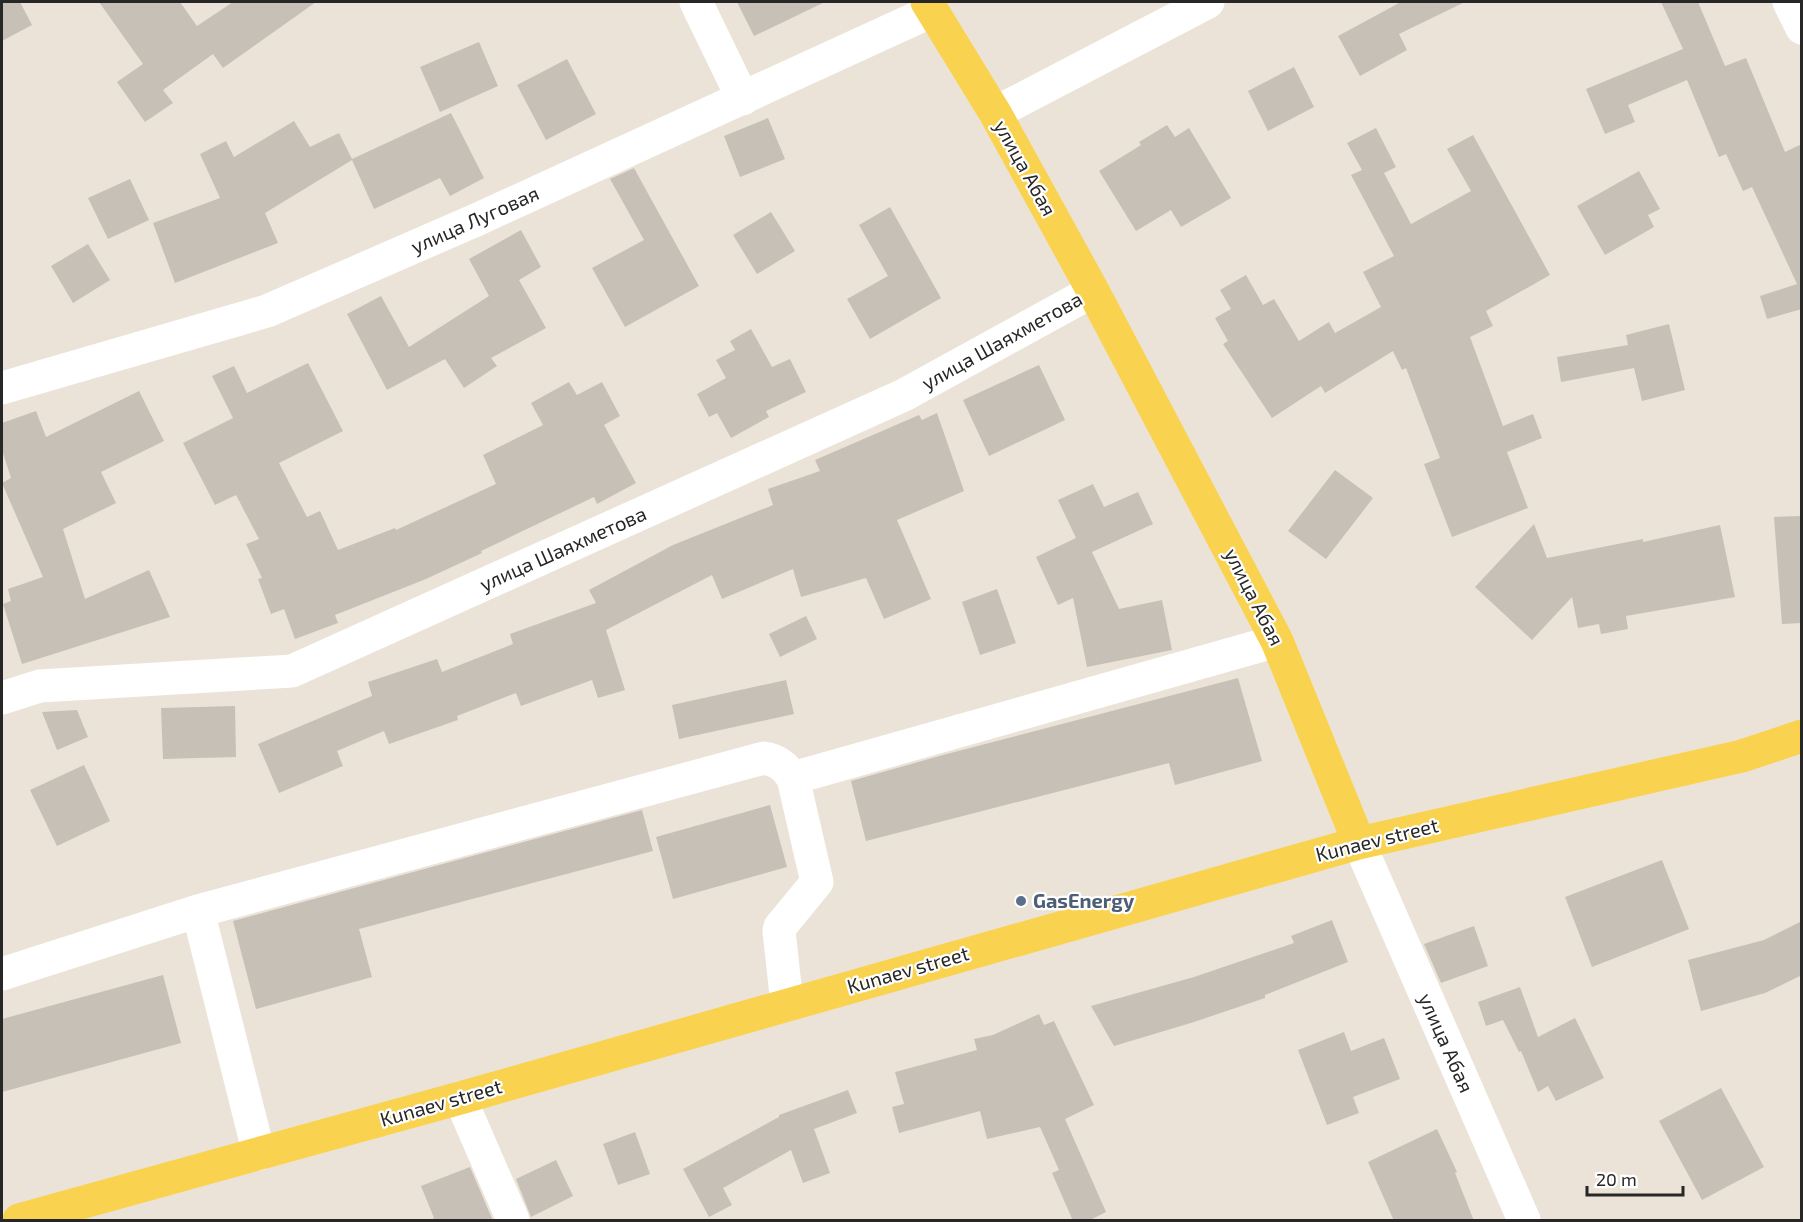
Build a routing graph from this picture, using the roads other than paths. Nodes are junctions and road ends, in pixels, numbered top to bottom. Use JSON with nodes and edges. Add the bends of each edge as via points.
{"nodes":[{"id":1,"x":696,"y":2,"type":"edge"},
{"id":2,"x":1208,"y":2,"type":"edge"},
{"id":3,"x":1789,"y":2,"type":"edge"},
{"id":4,"x":930,"y":6,"type":"edge"},
{"id":5,"x":1802,"y":28,"type":"edge"},
{"id":6,"x":743,"y":99,"type":"junction"},
{"id":7,"x":995,"y":113,"type":"junction"},
{"id":8,"x":1093,"y":291,"type":"junction"},
{"id":9,"x":2,"y":388,"type":"edge"},
{"id":10,"x":1277,"y":641,"type":"junction"},
{"id":11,"x":2,"y":698,"type":"edge"},
{"id":12,"x":1802,"y":736,"type":"edge"},
{"id":13,"x":793,"y":778,"type":"junction"},
{"id":14,"x":1359,"y":843,"type":"junction"},
{"id":15,"x":198,"y":911,"type":"junction"},
{"id":16,"x":2,"y":974,"type":"edge"},
{"id":17,"x":788,"y":1004,"type":"junction"},
{"id":18,"x":460,"y":1098,"type":"junction"},
{"id":19,"x":259,"y":1154,"type":"junction"},
{"id":20,"x":20,"y":1221,"type":"edge"},
{"id":21,"x":513,"y":1221,"type":"edge"},
{"id":22,"x":1524,"y":1221,"type":"edge"}],
"edges":[{"from":1,"to":6,"type":"street"},
{"from":2,"to":7,"type":"street"},
{"from":3,"to":5,"type":"street"},
{"from":4,"to":6,"type":"street","name":"улица Луговая"},
{"from":4,"to":7,"type":"main road","name":"улица Абая"},
{"from":6,"to":9,"type":"street","name":"улица Луговая","via":[[267,311]]},
{"from":7,"to":8,"type":"main road","name":"улица Абая"},
{"from":8,"to":10,"type":"main road","name":"улица Абая"},
{"from":8,"to":11,"type":"street","name":"улица Шаяхметова","via":[[904,395],[292,671],[40,686]]},
{"from":10,"to":13,"type":"street"},
{"from":10,"to":14,"type":"main road","name":"улица Абая"},
{"from":12,"to":14,"type":"main road","name":"Kunaev street","via":[[1742,756]]},
{"from":13,"to":15,"type":"street","via":[[774,759],[764,758]]},
{"from":13,"to":17,"type":"street","via":[[818,882],[779,931]]},
{"from":14,"to":17,"type":"main road","name":"Kunaev street"},
{"from":14,"to":22,"type":"street","name":"улица Абая"},
{"from":15,"to":16,"type":"street"},
{"from":15,"to":19,"type":"street"},
{"from":17,"to":18,"type":"main road","name":"Kunaev street"},
{"from":18,"to":19,"type":"main road","name":"Kunaev street"},
{"from":18,"to":21,"type":"street"},
{"from":19,"to":20,"type":"main road","name":"Kunaev street"}]}
